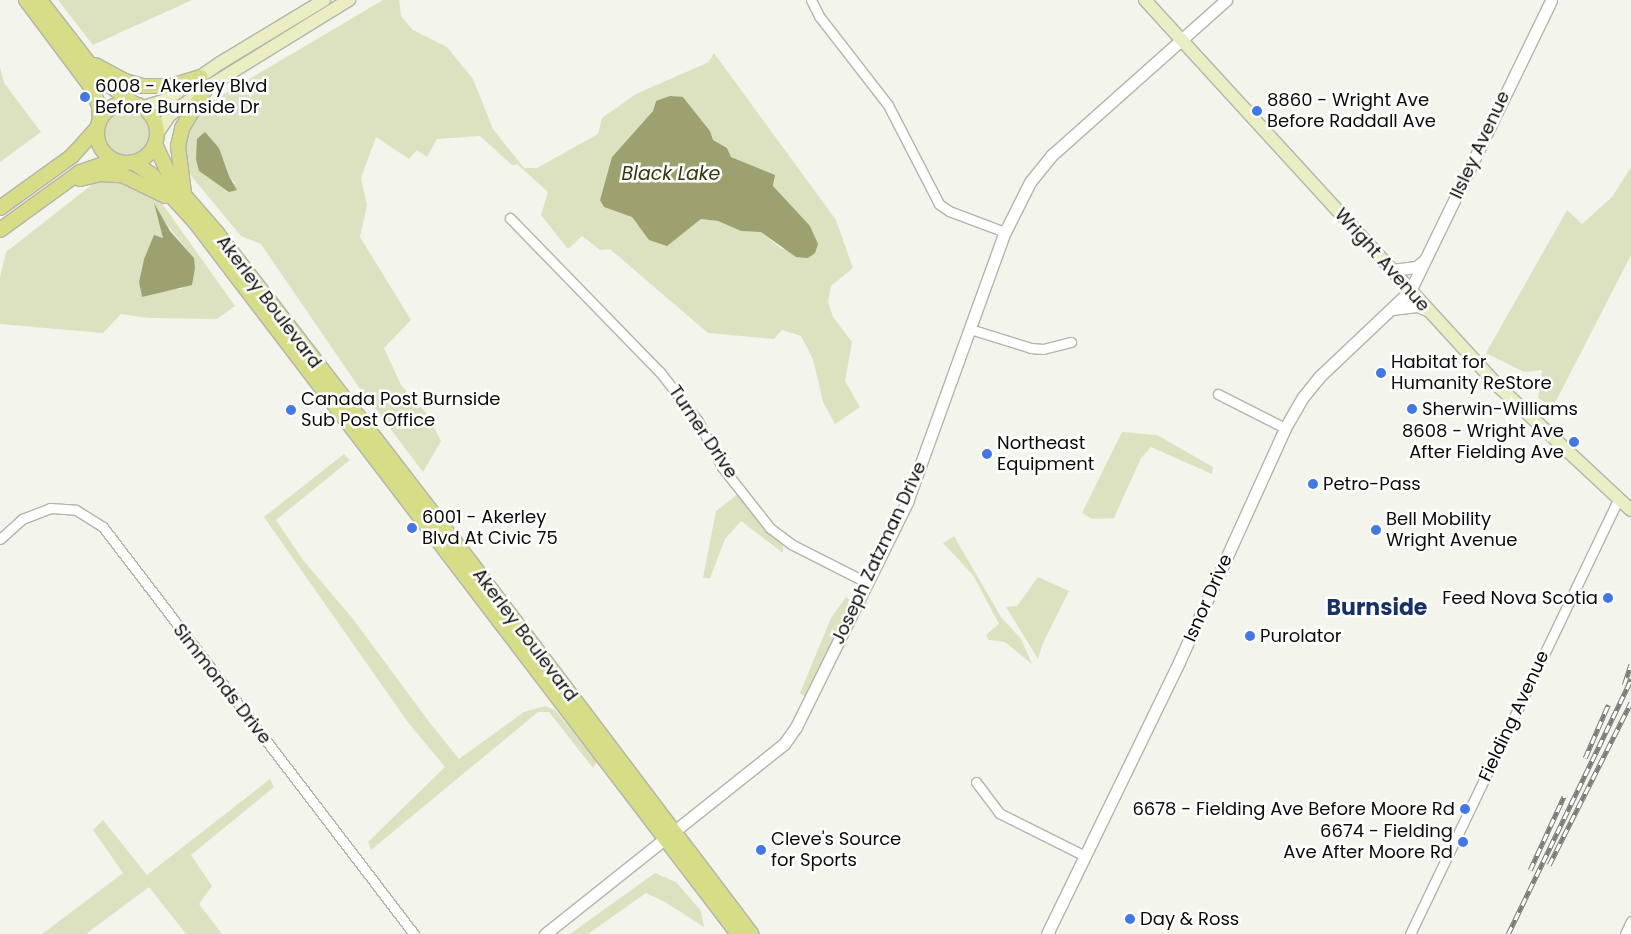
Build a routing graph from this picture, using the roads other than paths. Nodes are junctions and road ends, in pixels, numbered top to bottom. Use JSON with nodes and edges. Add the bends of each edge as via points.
{"nodes":[{"id":1,"x":26,"y":0,"type":"edge"},
{"id":2,"x":40,"y":0,"type":"edge"},
{"id":3,"x":324,"y":0,"type":"edge"},
{"id":4,"x":349,"y":0,"type":"edge"},
{"id":5,"x":810,"y":0,"type":"edge"},
{"id":6,"x":1144,"y":0,"type":"edge"},
{"id":7,"x":1226,"y":0,"type":"edge"},
{"id":8,"x":1551,"y":0,"type":"edge"},
{"id":9,"x":1182,"y":41,"type":"junction"},
{"id":10,"x":82,"y":56,"type":"junction"},
{"id":11,"x":204,"y":82,"type":"junction"},
{"id":12,"x":138,"y":105,"type":"junction"},
{"id":13,"x":98,"y":123,"type":"junction"},
{"id":14,"x":156,"y":139,"type":"junction"},
{"id":15,"x":114,"y":160,"type":"junction"},
{"id":16,"x":132,"y":162,"type":"junction"},
{"id":17,"x":64,"y":183,"type":"junction"},
{"id":18,"x":182,"y":200,"type":"junction"},
{"id":19,"x":0,"y":208,"type":"edge"},
{"id":20,"x":510,"y":218,"type":"dead end"},
{"id":21,"x":0,"y":230,"type":"edge"},
{"id":22,"x":1005,"y":232,"type":"junction"},
{"id":23,"x":1427,"y":259,"type":"junction"},
{"id":24,"x":1392,"y":270,"type":"junction"},
{"id":25,"x":1410,"y":291,"type":"junction"},
{"id":26,"x":1392,"y":309,"type":"junction"},
{"id":27,"x":1427,"y":310,"type":"junction"},
{"id":28,"x":970,"y":329,"type":"junction"},
{"id":29,"x":1071,"y":342,"type":"dead end"},
{"id":30,"x":1218,"y":394,"type":"dead end"},
{"id":31,"x":1285,"y":428,"type":"junction"},
{"id":32,"x":1618,"y":499,"type":"junction"},
{"id":33,"x":1631,"y":510,"type":"edge"},
{"id":34,"x":0,"y":539,"type":"edge"},
{"id":35,"x":868,"y":583,"type":"junction"},
{"id":36,"x":976,"y":782,"type":"dead end"},
{"id":37,"x":669,"y":837,"type":"junction"},
{"id":38,"x":1083,"y":855,"type":"junction"},
{"id":39,"x":1631,"y":921,"type":"edge"},
{"id":40,"x":414,"y":934,"type":"edge"},
{"id":41,"x":545,"y":934,"type":"edge"},
{"id":42,"x":738,"y":934,"type":"edge"},
{"id":43,"x":752,"y":934,"type":"edge"},
{"id":44,"x":1046,"y":934,"type":"edge"},
{"id":45,"x":1410,"y":934,"type":"edge"},
{"id":46,"x":1625,"y":934,"type":"edge"}],
"edges":[{"from":1,"to":13,"type":"main road","via":[[90,87],[99,106]]},
{"from":2,"to":10,"type":"main road"},
{"from":3,"to":11,"type":"main road"},
{"from":4,"to":11,"type":"main road"},
{"from":5,"to":22,"type":"street","via":[[818,16],[888,105],[939,204],[949,211]]},
{"from":6,"to":9,"type":"main road","name":"Wright Avenue"},
{"from":7,"to":9,"type":"street","name":"Joseph Zatzman Drive"},
{"from":8,"to":23,"type":"street","name":"Ilsley Avenue"},
{"from":9,"to":22,"type":"street","name":"Joseph Zatzman Drive","via":[[1052,154],[1030,182]]},
{"from":9,"to":24,"type":"main road","name":"Wright Avenue"},
{"from":10,"to":11,"type":"main road","via":[[105,73],[142,86]]},
{"from":10,"to":12,"type":"main road","via":[[110,88]]},
{"from":11,"to":12,"type":"main road","via":[[166,100]]},
{"from":11,"to":14,"type":"main road","via":[[170,115]]},
{"from":11,"to":18,"type":"main road","via":[[182,128],[178,146]]},
{"from":12,"to":13,"type":"main road","via":[[113,105]]},
{"from":12,"to":14,"type":"main road","via":[[153,119]]},
{"from":13,"to":15,"type":"main road","via":[[100,147]]},
{"from":13,"to":19,"type":"main road","via":[[72,156]]},
{"from":14,"to":16,"type":"main road","via":[[149,153]]},
{"from":14,"to":18,"type":"main road","name":"Akerley Boulevard","via":[[164,168]]},
{"from":15,"to":16,"type":"main road"},
{"from":15,"to":17,"type":"main road","via":[[94,165]]},
{"from":16,"to":18,"type":"main road","name":"Akerley Boulevard"},
{"from":17,"to":18,"type":"main road","via":[[92,175],[122,175]]},
{"from":17,"to":21,"type":"main road"},
{"from":18,"to":37,"type":"main road","name":"Akerley Boulevard"},
{"from":20,"to":35,"type":"street","name":"Turner Drive","via":[[660,372],[698,421],[722,467],[770,528],[791,544]]},
{"from":22,"to":28,"type":"street","name":"Joseph Zatzman Drive"},
{"from":23,"to":24,"type":"street","via":[[1416,267]]},
{"from":23,"to":25,"type":"street","name":"Ilsley Avenue"},
{"from":24,"to":25,"type":"main road","name":"Wright Avenue"},
{"from":25,"to":26,"type":"street","name":"Isnor Drive"},
{"from":25,"to":27,"type":"main road","name":"Wright Avenue"},
{"from":26,"to":27,"type":"street","via":[[1417,306]]},
{"from":26,"to":31,"type":"street","name":"Isnor Drive","via":[[1319,378],[1303,397]]},
{"from":27,"to":32,"type":"main road","name":"Wright Avenue","via":[[1499,387]]},
{"from":28,"to":29,"type":"street","via":[[1030,348],[1043,349]]},
{"from":28,"to":35,"type":"street","name":"Joseph Zatzman Drive","via":[[907,502]]},
{"from":30,"to":31,"type":"street"},
{"from":31,"to":38,"type":"street","name":"Isnor Drive","via":[[1179,662]]},
{"from":32,"to":33,"type":"main road","name":"Wright Avenue"},
{"from":32,"to":45,"type":"street","name":"Fielding Avenue"},
{"from":34,"to":40,"type":"street","name":"Simmonds Drive","via":[[22,519],[50,508],[76,510],[103,527]]},
{"from":35,"to":37,"type":"street","name":"Joseph Zatzman Drive","via":[[796,727],[784,744]]},
{"from":36,"to":38,"type":"street","via":[[999,813]]},
{"from":37,"to":41,"type":"street","name":"Joseph Zatzman Drive"},
{"from":37,"to":42,"type":"main road","name":"Akerley Boulevard"},
{"from":37,"to":43,"type":"main road","name":"Akerley Boulevard"},
{"from":38,"to":44,"type":"street","name":"Isnor Drive"},
{"from":39,"to":46,"type":"street"}]}
